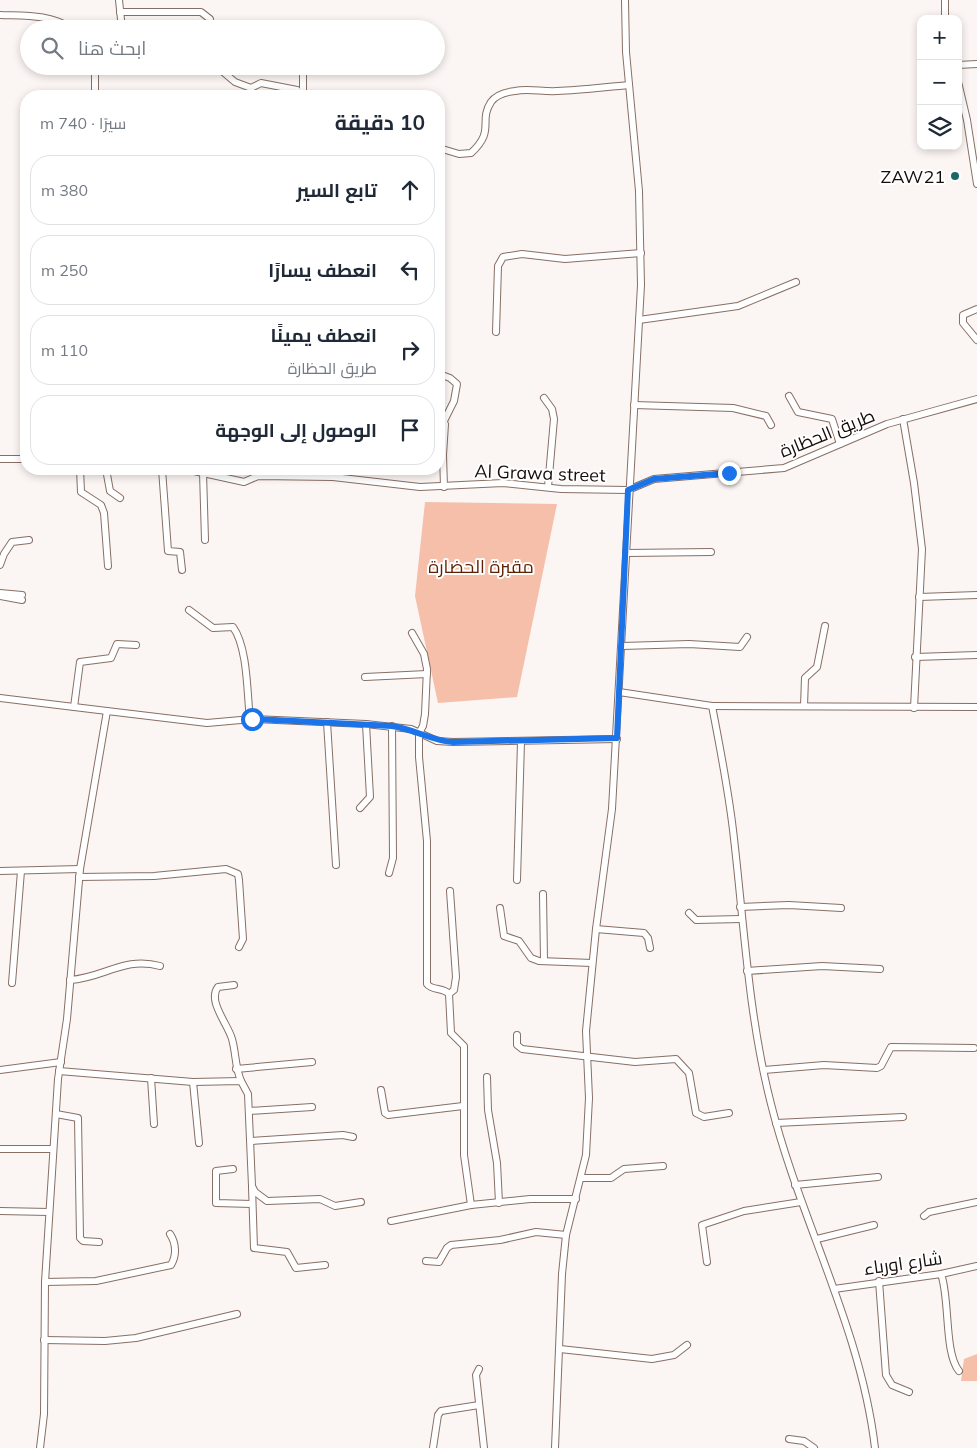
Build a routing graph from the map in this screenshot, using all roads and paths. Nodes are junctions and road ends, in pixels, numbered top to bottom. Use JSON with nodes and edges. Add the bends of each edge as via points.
{"nodes":[{"id":1,"x":119,"y":0,"type":"edge"},
{"id":2,"x":625,"y":0,"type":"edge"},
{"id":3,"x":945,"y":0,"type":"edge"},
{"id":4,"x":120,"y":12,"type":"junction"},
{"id":5,"x":0,"y":15,"type":"edge"},
{"id":6,"x":945,"y":15,"type":"edge"},
{"id":7,"x":53,"y":20,"type":"edge"},
{"id":8,"x":121,"y":20,"type":"edge"},
{"id":9,"x":210,"y":20,"type":"edge"},
{"id":10,"x":977,"y":64,"type":"edge"},
{"id":11,"x":962,"y":65,"type":"edge"},
{"id":12,"x":94,"y":75,"type":"edge"},
{"id":13,"x":227,"y":75,"type":"edge"},
{"id":14,"x":303,"y":75,"type":"edge"},
{"id":15,"x":629,"y":85,"type":"junction"},
{"id":16,"x":250,"y":88,"type":"joint"},
{"id":17,"x":95,"y":90,"type":"edge"},
{"id":18,"x":297,"y":90,"type":"edge"},
{"id":19,"x":302,"y":90,"type":"edge"},
{"id":20,"x":962,"y":99,"type":"edge"},
{"id":21,"x":445,"y":150,"type":"edge"},
{"id":22,"x":977,"y":184,"type":"edge"},
{"id":23,"x":641,"y":253,"type":"junction"},
{"id":24,"x":796,"y":282,"type":"dead end"},
{"id":25,"x":977,"y":309,"type":"edge"},
{"id":26,"x":639,"y":320,"type":"junction"},
{"id":27,"x":496,"y":332,"type":"dead end"},
{"id":28,"x":977,"y":340,"type":"edge"},
{"id":29,"x":445,"y":376,"type":"edge"},
{"id":30,"x":789,"y":396,"type":"dead end"},
{"id":31,"x":544,"y":398,"type":"dead end"},
{"id":32,"x":977,"y":399,"type":"edge"},
{"id":33,"x":634,"y":405,"type":"junction"},
{"id":34,"x":445,"y":414,"type":"edge"},
{"id":35,"x":903,"y":419,"type":"junction"},
{"id":36,"x":771,"y":425,"type":"dead end"},
{"id":37,"x":840,"y":444,"type":"junction"},
{"id":38,"x":0,"y":459,"type":"edge"},
{"id":39,"x":20,"y":459,"type":"edge"},
{"id":40,"x":80,"y":475,"type":"edge"},
{"id":41,"x":107,"y":475,"type":"edge"},
{"id":42,"x":162,"y":475,"type":"edge"},
{"id":43,"x":204,"y":475,"type":"edge"},
{"id":44,"x":216,"y":475,"type":"edge"},
{"id":45,"x":444,"y":475,"type":"edge"},
{"id":46,"x":444,"y":487,"type":"junction"},
{"id":47,"x":548,"y":487,"type":"junction"},
{"id":48,"x":628,"y":490,"type":"junction"},
{"id":49,"x":120,"y":498,"type":"dead end"},
{"id":50,"x":29,"y":540,"type":"dead end"},
{"id":51,"x":205,"y":540,"type":"dead end"},
{"id":52,"x":711,"y":552,"type":"dead end"},
{"id":53,"x":626,"y":554,"type":"junction"},
{"id":54,"x":0,"y":565,"type":"edge"},
{"id":55,"x":108,"y":566,"type":"dead end"},
{"id":56,"x":182,"y":570,"type":"dead end"},
{"id":57,"x":0,"y":594,"type":"edge"},
{"id":58,"x":977,"y":595,"type":"edge"},
{"id":59,"x":919,"y":597,"type":"junction"},
{"id":60,"x":22,"y":598,"type":"dead end"},
{"id":61,"x":190,"y":610,"type":"dead end"},
{"id":62,"x":825,"y":626,"type":"dead end"},
{"id":63,"x":412,"y":632,"type":"dead end"},
{"id":64,"x":747,"y":637,"type":"dead end"},
{"id":65,"x":136,"y":645,"type":"dead end"},
{"id":66,"x":622,"y":646,"type":"junction"},
{"id":67,"x":977,"y":655,"type":"edge"},
{"id":68,"x":916,"y":657,"type":"junction"},
{"id":69,"x":427,"y":674,"type":"junction"},
{"id":70,"x":364,"y":677,"type":"dead end"},
{"id":71,"x":619,"y":692,"type":"junction"},
{"id":72,"x":0,"y":698,"type":"edge"},
{"id":73,"x":712,"y":706,"type":"junction"},
{"id":74,"x":804,"y":706,"type":"junction"},
{"id":75,"x":74,"y":707,"type":"junction"},
{"id":76,"x":977,"y":707,"type":"edge"},
{"id":77,"x":914,"y":708,"type":"junction"},
{"id":78,"x":107,"y":711,"type":"junction"},
{"id":79,"x":250,"y":720,"type":"junction"},
{"id":80,"x":327,"y":722,"type":"junction"},
{"id":81,"x":366,"y":724,"type":"junction"},
{"id":82,"x":392,"y":726,"type":"junction"},
{"id":83,"x":419,"y":733,"type":"junction"},
{"id":84,"x":617,"y":738,"type":"junction"},
{"id":85,"x":521,"y":742,"type":"junction"},
{"id":86,"x":360,"y":808,"type":"dead end"},
{"id":87,"x":336,"y":865,"type":"dead end"},
{"id":88,"x":21,"y":871,"type":"junction"},
{"id":89,"x":0,"y":872,"type":"edge"},
{"id":90,"x":80,"y":873,"type":"junction"},
{"id":91,"x":389,"y":873,"type":"dead end"},
{"id":92,"x":517,"y":880,"type":"dead end"},
{"id":93,"x":450,"y":890,"type":"dead end"},
{"id":94,"x":543,"y":894,"type":"dead end"},
{"id":95,"x":740,"y":907,"type":"junction"},
{"id":96,"x":500,"y":908,"type":"dead end"},
{"id":97,"x":841,"y":908,"type":"dead end"},
{"id":98,"x":688,"y":913,"type":"dead end"},
{"id":99,"x":741,"y":919,"type":"junction"},
{"id":100,"x":596,"y":930,"type":"junction"},
{"id":101,"x":238,"y":947,"type":"dead end"},
{"id":102,"x":650,"y":948,"type":"dead end"},
{"id":103,"x":544,"y":961,"type":"junction"},
{"id":104,"x":592,"y":963,"type":"junction"},
{"id":105,"x":160,"y":966,"type":"dead end"},
{"id":106,"x":880,"y":969,"type":"dead end"},
{"id":107,"x":747,"y":971,"type":"junction"},
{"id":108,"x":70,"y":980,"type":"junction"},
{"id":109,"x":12,"y":983,"type":"dead end"},
{"id":110,"x":234,"y":985,"type":"dead end"},
{"id":111,"x":448,"y":994,"type":"junction"},
{"id":112,"x":516,"y":1035,"type":"dead end"},
{"id":113,"x":974,"y":1048,"type":"dead end"},
{"id":114,"x":586,"y":1056,"type":"junction"},
{"id":115,"x":60,"y":1062,"type":"junction"},
{"id":116,"x":312,"y":1062,"type":"dead end"},
{"id":117,"x":236,"y":1069,"type":"junction"},
{"id":118,"x":0,"y":1070,"type":"edge"},
{"id":119,"x":764,"y":1070,"type":"junction"},
{"id":120,"x":59,"y":1071,"type":"junction"},
{"id":121,"x":487,"y":1077,"type":"dead end"},
{"id":122,"x":151,"y":1078,"type":"junction"},
{"id":123,"x":241,"y":1081,"type":"junction"},
{"id":124,"x":193,"y":1082,"type":"junction"},
{"id":125,"x":381,"y":1090,"type":"dead end"},
{"id":126,"x":463,"y":1106,"type":"junction"},
{"id":127,"x":312,"y":1107,"type":"dead end"},
{"id":128,"x":249,"y":1111,"type":"junction"},
{"id":129,"x":729,"y":1113,"type":"dead end"},
{"id":130,"x":56,"y":1114,"type":"junction"},
{"id":131,"x":903,"y":1117,"type":"dead end"},
{"id":132,"x":776,"y":1123,"type":"junction"},
{"id":133,"x":154,"y":1124,"type":"dead end"},
{"id":134,"x":353,"y":1137,"type":"dead end"},
{"id":135,"x":251,"y":1141,"type":"junction"},
{"id":136,"x":199,"y":1143,"type":"dead end"},
{"id":137,"x":0,"y":1148,"type":"edge"},
{"id":138,"x":53,"y":1149,"type":"junction"},
{"id":139,"x":662,"y":1166,"type":"dead end"},
{"id":140,"x":233,"y":1169,"type":"dead end"},
{"id":141,"x":878,"y":1177,"type":"dead end"},
{"id":142,"x":581,"y":1178,"type":"junction"},
{"id":143,"x":795,"y":1185,"type":"junction"},
{"id":144,"x":252,"y":1186,"type":"junction"},
{"id":145,"x":576,"y":1199,"type":"junction"},
{"id":146,"x":360,"y":1202,"type":"dead end"},
{"id":147,"x":801,"y":1202,"type":"junction"},
{"id":148,"x":977,"y":1202,"type":"edge"},
{"id":149,"x":499,"y":1203,"type":"junction"},
{"id":150,"x":252,"y":1204,"type":"junction"},
{"id":151,"x":472,"y":1205,"type":"junction"},
{"id":152,"x":0,"y":1211,"type":"edge"},
{"id":153,"x":49,"y":1212,"type":"junction"},
{"id":154,"x":924,"y":1216,"type":"dead end"},
{"id":155,"x":391,"y":1221,"type":"dead end"},
{"id":156,"x":874,"y":1225,"type":"dead end"},
{"id":157,"x":170,"y":1234,"type":"dead end"},
{"id":158,"x":566,"y":1235,"type":"junction"},
{"id":159,"x":816,"y":1239,"type":"junction"},
{"id":160,"x":99,"y":1242,"type":"dead end"},
{"id":161,"x":426,"y":1261,"type":"dead end"},
{"id":162,"x":707,"y":1262,"type":"dead end"},
{"id":163,"x":325,"y":1265,"type":"dead end"},
{"id":164,"x":977,"y":1266,"type":"edge"},
{"id":165,"x":941,"y":1274,"type":"junction"},
{"id":166,"x":879,"y":1281,"type":"junction"},
{"id":167,"x":45,"y":1282,"type":"junction"},
{"id":168,"x":834,"y":1289,"type":"junction"},
{"id":169,"x":237,"y":1314,"type":"dead end"},
{"id":170,"x":44,"y":1340,"type":"junction"},
{"id":171,"x":687,"y":1345,"type":"dead end"},
{"id":172,"x":560,"y":1349,"type":"junction"},
{"id":173,"x":479,"y":1369,"type":"dead end"},
{"id":174,"x":960,"y":1371,"type":"dead end"},
{"id":175,"x":909,"y":1392,"type":"dead end"},
{"id":176,"x":479,"y":1405,"type":"junction"},
{"id":177,"x":789,"y":1439,"type":"dead end"},
{"id":178,"x":40,"y":1448,"type":"edge"},
{"id":179,"x":432,"y":1448,"type":"edge"},
{"id":180,"x":484,"y":1448,"type":"edge"},
{"id":181,"x":555,"y":1448,"type":"edge"},
{"id":182,"x":814,"y":1448,"type":"edge"},
{"id":183,"x":875,"y":1448,"type":"edge"}],
"edges":[{"from":1,"to":4,"type":"street"},
{"from":2,"to":15,"type":"street"},
{"from":3,"to":6,"type":"street"},
{"from":4,"to":8,"type":"street"},
{"from":4,"to":9,"type":"street","via":[[201,12]]},
{"from":5,"to":7,"type":"street"},
{"from":10,"to":11,"type":"street"},
{"from":12,"to":17,"type":"street"},
{"from":13,"to":16,"type":"street"},
{"from":14,"to":19,"type":"street"},
{"from":15,"to":21,"type":"street","via":[[505,93],[491,103],[486,113],[483,141],[471,153]]},
{"from":15,"to":23,"type":"street"},
{"from":16,"to":18,"type":"street","via":[[261,82]]},
{"from":20,"to":22,"type":"street"},
{"from":23,"to":26,"type":"street"},
{"from":23,"to":27,"type":"street","via":[[564,259],[522,254],[502,257],[498,266]]},
{"from":24,"to":26,"type":"street","via":[[738,306]]},
{"from":25,"to":28,"type":"street","via":[[963,315],[963,323]]},
{"from":26,"to":33,"type":"street"},
{"from":29,"to":34,"type":"street","via":[[457,384],[454,400]]},
{"from":30,"to":37,"type":"street","via":[[798,412],[832,419]]},
{"from":31,"to":47,"type":"street","via":[[554,419]]},
{"from":32,"to":35,"type":"street","name":"طريق الحظارة"},
{"from":33,"to":36,"type":"street","via":[[732,408],[766,416]]},
{"from":33,"to":48,"type":"street"},
{"from":35,"to":37,"type":"street","name":"طريق الحظارة"},
{"from":35,"to":59,"type":"street","via":[[922,549]]},
{"from":37,"to":48,"type":"street","name":"طريق الحظارة","via":[[784,468],[654,479]]},
{"from":38,"to":39,"type":"street"},
{"from":40,"to":55,"type":"street","via":[[80,492],[101,505],[104,514]]},
{"from":41,"to":49,"type":"street","via":[[110,491]]},
{"from":42,"to":56,"type":"street","via":[[168,551],[180,552]]},
{"from":43,"to":51,"type":"street"},
{"from":44,"to":46,"type":"street","name":"Al Grawa street","via":[[244,482],[258,476],[332,477],[411,487]]},
{"from":45,"to":46,"type":"street"},
{"from":46,"to":47,"type":"street","name":"Al Grawa street","via":[[503,483]]},
{"from":47,"to":48,"type":"street","name":"Al Grawa street"},
{"from":48,"to":53,"type":"street"},
{"from":50,"to":54,"type":"street","via":[[12,542]]},
{"from":52,"to":53,"type":"street"},
{"from":53,"to":66,"type":"street"},
{"from":57,"to":60,"type":"street"},
{"from":58,"to":59,"type":"street"},
{"from":59,"to":68,"type":"street"},
{"from":61,"to":79,"type":"street","via":[[213,628],[233,626],[236,631],[244,662]]},
{"from":62,"to":74,"type":"street","via":[[817,667],[805,678]]},
{"from":63,"to":69,"type":"street","via":[[424,654]]},
{"from":64,"to":66,"type":"street","via":[[740,647],[729,648],[689,644]]},
{"from":65,"to":75,"type":"street","via":[[117,644],[111,658],[80,662]]},
{"from":66,"to":71,"type":"street"},
{"from":67,"to":68,"type":"street"},
{"from":68,"to":77,"type":"street"},
{"from":69,"to":70,"type":"street"},
{"from":69,"to":83,"type":"street","via":[[424,720]]},
{"from":71,"to":73,"type":"street"},
{"from":71,"to":84,"type":"street"},
{"from":72,"to":75,"type":"street"},
{"from":73,"to":74,"type":"street"},
{"from":73,"to":95,"type":"street","via":[[733,830]]},
{"from":74,"to":77,"type":"street"},
{"from":75,"to":78,"type":"street"},
{"from":76,"to":77,"type":"street"},
{"from":78,"to":79,"type":"street","via":[[207,723]]},
{"from":78,"to":90,"type":"street"},
{"from":79,"to":80,"type":"street"},
{"from":80,"to":81,"type":"street"},
{"from":80,"to":87,"type":"street"},
{"from":81,"to":82,"type":"street"},
{"from":81,"to":86,"type":"street","via":[[370,797]]},
{"from":82,"to":83,"type":"street"},
{"from":82,"to":91,"type":"street","via":[[393,858]]},
{"from":83,"to":85,"type":"street","via":[[444,742]]},
{"from":83,"to":111,"type":"street","via":[[419,772],[427,841],[427,982],[430,987],[445,990]]},
{"from":84,"to":85,"type":"street"},
{"from":84,"to":100,"type":"street","via":[[612,810]]},
{"from":85,"to":92,"type":"street"},
{"from":88,"to":89,"type":"street"},
{"from":88,"to":90,"type":"street"},
{"from":88,"to":109,"type":"street"},
{"from":90,"to":101,"type":"street","via":[[154,876],[233,871],[239,880],[243,939]]},
{"from":90,"to":108,"type":"street"},
{"from":93,"to":111,"type":"street","via":[[456,977],[454,990]]},
{"from":94,"to":103,"type":"street"},
{"from":95,"to":97,"type":"street"},
{"from":95,"to":99,"type":"street"},
{"from":96,"to":103,"type":"street","via":[[504,936],[521,943],[531,958]]},
{"from":98,"to":99,"type":"street","via":[[696,920]]},
{"from":99,"to":107,"type":"street"},
{"from":100,"to":102,"type":"street","via":[[644,933]]},
{"from":100,"to":104,"type":"street"},
{"from":103,"to":104,"type":"street"},
{"from":104,"to":114,"type":"street"},
{"from":105,"to":108,"type":"street","via":[[131,963]]},
{"from":106,"to":107,"type":"street","via":[[822,966]]},
{"from":107,"to":119,"type":"street"},
{"from":108,"to":115,"type":"street"},
{"from":110,"to":117,"type":"street","via":[[220,986],[216,994],[218,1008],[233,1040]]},
{"from":111,"to":126,"type":"street","via":[[451,1033],[464,1046]]},
{"from":112,"to":114,"type":"street","via":[[517,1045],[522,1049]]},
{"from":113,"to":119,"type":"street","via":[[891,1048],[877,1068],[824,1066]]},
{"from":114,"to":129,"type":"street","via":[[635,1062],[676,1059],[690,1073],[696,1114],[704,1117]]},
{"from":114,"to":142,"type":"street","via":[[589,1121]]},
{"from":115,"to":118,"type":"street"},
{"from":115,"to":120,"type":"street"},
{"from":116,"to":117,"type":"street"},
{"from":117,"to":123,"type":"street"},
{"from":119,"to":132,"type":"street"},
{"from":120,"to":122,"type":"street"},
{"from":120,"to":130,"type":"street"},
{"from":121,"to":149,"type":"street","via":[[487,1104],[497,1163]]},
{"from":122,"to":124,"type":"street"},
{"from":122,"to":133,"type":"street"},
{"from":123,"to":124,"type":"street"},
{"from":123,"to":128,"type":"street","via":[[248,1094]]},
{"from":124,"to":136,"type":"street"},
{"from":125,"to":126,"type":"street","via":[[388,1115]]},
{"from":126,"to":151,"type":"street","via":[[464,1155]]},
{"from":127,"to":128,"type":"street"},
{"from":128,"to":135,"type":"street"},
{"from":130,"to":138,"type":"street"},
{"from":130,"to":160,"type":"street","via":[[78,1118],[80,1238]]},
{"from":131,"to":132,"type":"street"},
{"from":132,"to":143,"type":"street"},
{"from":134,"to":135,"type":"street"},
{"from":135,"to":144,"type":"street"},
{"from":137,"to":138,"type":"street"},
{"from":138,"to":153,"type":"street"},
{"from":139,"to":142,"type":"street","via":[[624,1169],[611,1178]]},
{"from":140,"to":150,"type":"street","via":[[216,1171],[216,1203]]},
{"from":141,"to":143,"type":"street"},
{"from":142,"to":145,"type":"street"},
{"from":143,"to":147,"type":"street"},
{"from":144,"to":146,"type":"street","via":[[267,1201],[320,1199],[333,1206]]},
{"from":144,"to":150,"type":"street"},
{"from":145,"to":149,"type":"street"},
{"from":145,"to":158,"type":"street"},
{"from":147,"to":159,"type":"street"},
{"from":147,"to":162,"type":"street","via":[[744,1212],[702,1225]]},
{"from":148,"to":154,"type":"street","via":[[929,1212]]},
{"from":149,"to":151,"type":"street"},
{"from":150,"to":163,"type":"street","via":[[256,1250],[287,1252],[296,1268]]},
{"from":151,"to":155,"type":"street"},
{"from":152,"to":153,"type":"street"},
{"from":153,"to":167,"type":"street"},
{"from":156,"to":159,"type":"street"},
{"from":157,"to":167,"type":"street","via":[[176,1254],[171,1265],[96,1281]]},
{"from":158,"to":161,"type":"street","via":[[533,1233],[451,1245],[440,1262]]},
{"from":158,"to":172,"type":"street"},
{"from":159,"to":168,"type":"street"},
{"from":164,"to":165,"type":"street","name":"شارع اورباء"},
{"from":165,"to":166,"type":"street","name":"شارع اورباء"},
{"from":165,"to":174,"type":"street","via":[[951,1342]]},
{"from":166,"to":168,"type":"street","name":"شارع اورباء"},
{"from":166,"to":175,"type":"street","via":[[886,1375],[892,1385]]},
{"from":167,"to":170,"type":"street"},
{"from":168,"to":183,"type":"street","via":[[867,1396]]},
{"from":169,"to":170,"type":"street","via":[[136,1338]]},
{"from":170,"to":178,"type":"street","via":[[44,1414]]},
{"from":171,"to":172,"type":"street","via":[[674,1355],[652,1359]]},
{"from":172,"to":181,"type":"street"},
{"from":173,"to":176,"type":"street","via":[[476,1376]]},
{"from":176,"to":179,"type":"street","via":[[441,1411]]},
{"from":176,"to":180,"type":"street"},
{"from":177,"to":182,"type":"street","via":[[804,1441]]}]}
